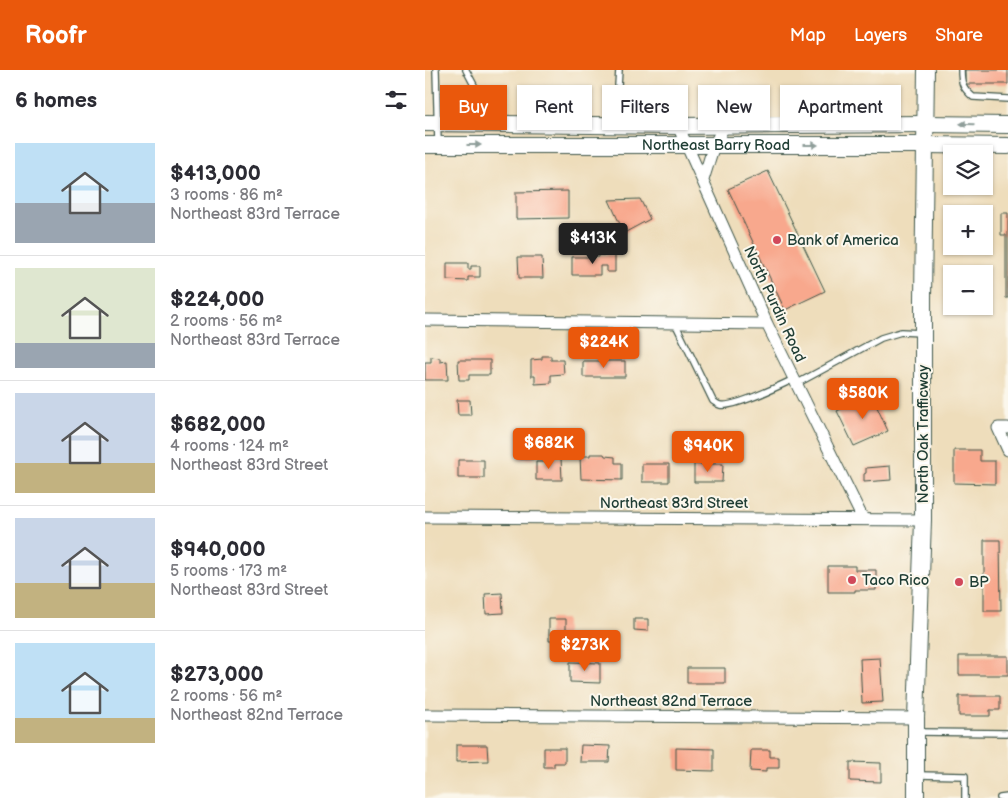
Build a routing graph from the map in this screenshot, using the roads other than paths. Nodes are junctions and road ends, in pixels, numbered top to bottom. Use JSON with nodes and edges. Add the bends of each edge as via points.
{"nodes":[{"id":1,"x":436,"y":70,"type":"edge"},
{"id":2,"x":466,"y":70,"type":"edge"},
{"id":3,"x":926,"y":70,"type":"edge"},
{"id":4,"x":961,"y":70,"type":"edge"},
{"id":5,"x":620,"y":72,"type":"edge"},
{"id":6,"x":474,"y":85,"type":"edge"},
{"id":7,"x":618,"y":85,"type":"edge"},
{"id":8,"x":1008,"y":99,"type":"edge"},
{"id":9,"x":431,"y":123,"type":"edge"},
{"id":10,"x":925,"y":124,"type":"junction"},
{"id":11,"x":1008,"y":124,"type":"edge"},
{"id":12,"x":602,"y":125,"type":"edge"},
{"id":13,"x":770,"y":125,"type":"edge"},
{"id":14,"x":680,"y":130,"type":"edge"},
{"id":15,"x":722,"y":130,"type":"edge"},
{"id":16,"x":432,"y":145,"type":"edge"},
{"id":17,"x":687,"y":145,"type":"junction"},
{"id":18,"x":714,"y":145,"type":"junction"},
{"id":19,"x":925,"y":145,"type":"junction"},
{"id":20,"x":1008,"y":146,"type":"edge"},
{"id":21,"x":703,"y":180,"type":"junction"},
{"id":22,"x":425,"y":320,"type":"edge"},
{"id":23,"x":675,"y":323,"type":"junction"},
{"id":24,"x":767,"y":324,"type":"junction"},
{"id":25,"x":923,"y":332,"type":"junction"},
{"id":26,"x":795,"y":381,"type":"junction"},
{"id":27,"x":1003,"y":428,"type":"edge"},
{"id":28,"x":1008,"y":450,"type":"edge"},
{"id":29,"x":425,"y":517,"type":"edge"},
{"id":30,"x":863,"y":520,"type":"junction"},
{"id":31,"x":923,"y":520,"type":"junction"},
{"id":32,"x":425,"y":715,"type":"edge"},
{"id":33,"x":916,"y":725,"type":"junction"},
{"id":34,"x":1008,"y":733,"type":"edge"},
{"id":35,"x":916,"y":775,"type":"junction"},
{"id":36,"x":1008,"y":797,"type":"edge"},
{"id":37,"x":916,"y":798,"type":"edge"},
{"id":38,"x":965,"y":798,"type":"edge"},
{"id":39,"x":1001,"y":798,"type":"edge"}],
"edges":[{"from":1,"to":9,"type":"lane"},
{"from":2,"to":6,"type":"lane"},
{"from":3,"to":10,"type":"main road","name":"North Oak Trafficway"},
{"from":4,"to":8,"type":"lane","via":[[961,82],[973,97]]},
{"from":5,"to":7,"type":"lane"},
{"from":9,"to":12,"type":"main road","name":"Northeast Barry Road"},
{"from":9,"to":16,"type":"lane"},
{"from":11,"to":10,"type":"main road","name":"Northeast Barry Road","one_way":true},
{"from":10,"to":13,"type":"main road","name":"Northeast Barry Road"},
{"from":10,"to":19,"type":"main road","name":"North Oak Trafficway"},
{"from":14,"to":17,"type":"street","name":"North Purdin Road"},
{"from":15,"to":18,"type":"street"},
{"from":16,"to":17,"type":"main road","name":"Northeast Barry Road","one_way":true},
{"from":17,"to":18,"type":"main road","name":"Northeast Barry Road"},
{"from":17,"to":21,"type":"street","name":"North Purdin Road"},
{"from":18,"to":19,"type":"main road","name":"Northeast Barry Road","one_way":true},
{"from":18,"to":21,"type":"street"},
{"from":19,"to":20,"type":"main road","name":"Northeast Barry Road"},
{"from":19,"to":25,"type":"main road","name":"North Oak Trafficway"},
{"from":21,"to":24,"type":"street","name":"North Purdin Road"},
{"from":22,"to":23,"type":"street"},
{"from":23,"to":24,"type":"street"},
{"from":23,"to":26,"type":"lane","via":[[713,401],[730,404]]},
{"from":24,"to":26,"type":"street","name":"North Purdin Road"},
{"from":25,"to":26,"type":"lane","via":[[901,332],[881,338]]},
{"from":25,"to":31,"type":"main road","name":"North Oak Trafficway"},
{"from":26,"to":30,"type":"street","name":"North Purdin Road"},
{"from":27,"to":28,"type":"street"},
{"from":29,"to":30,"type":"street","name":"Northeast 83rd Street"},
{"from":30,"to":31,"type":"street","name":"Northeast 83rd Street"},
{"from":31,"to":33,"type":"main road","name":"North Oak Trafficway"},
{"from":32,"to":33,"type":"street","name":"Northeast 82nd Terrace"},
{"from":33,"to":34,"type":"lane"},
{"from":33,"to":35,"type":"main road","name":"North Oak Trafficway"},
{"from":35,"to":37,"type":"main road","name":"North Oak Trafficway"},
{"from":35,"to":38,"type":"lane","via":[[965,776]]},
{"from":36,"to":39,"type":"lane"}]}
